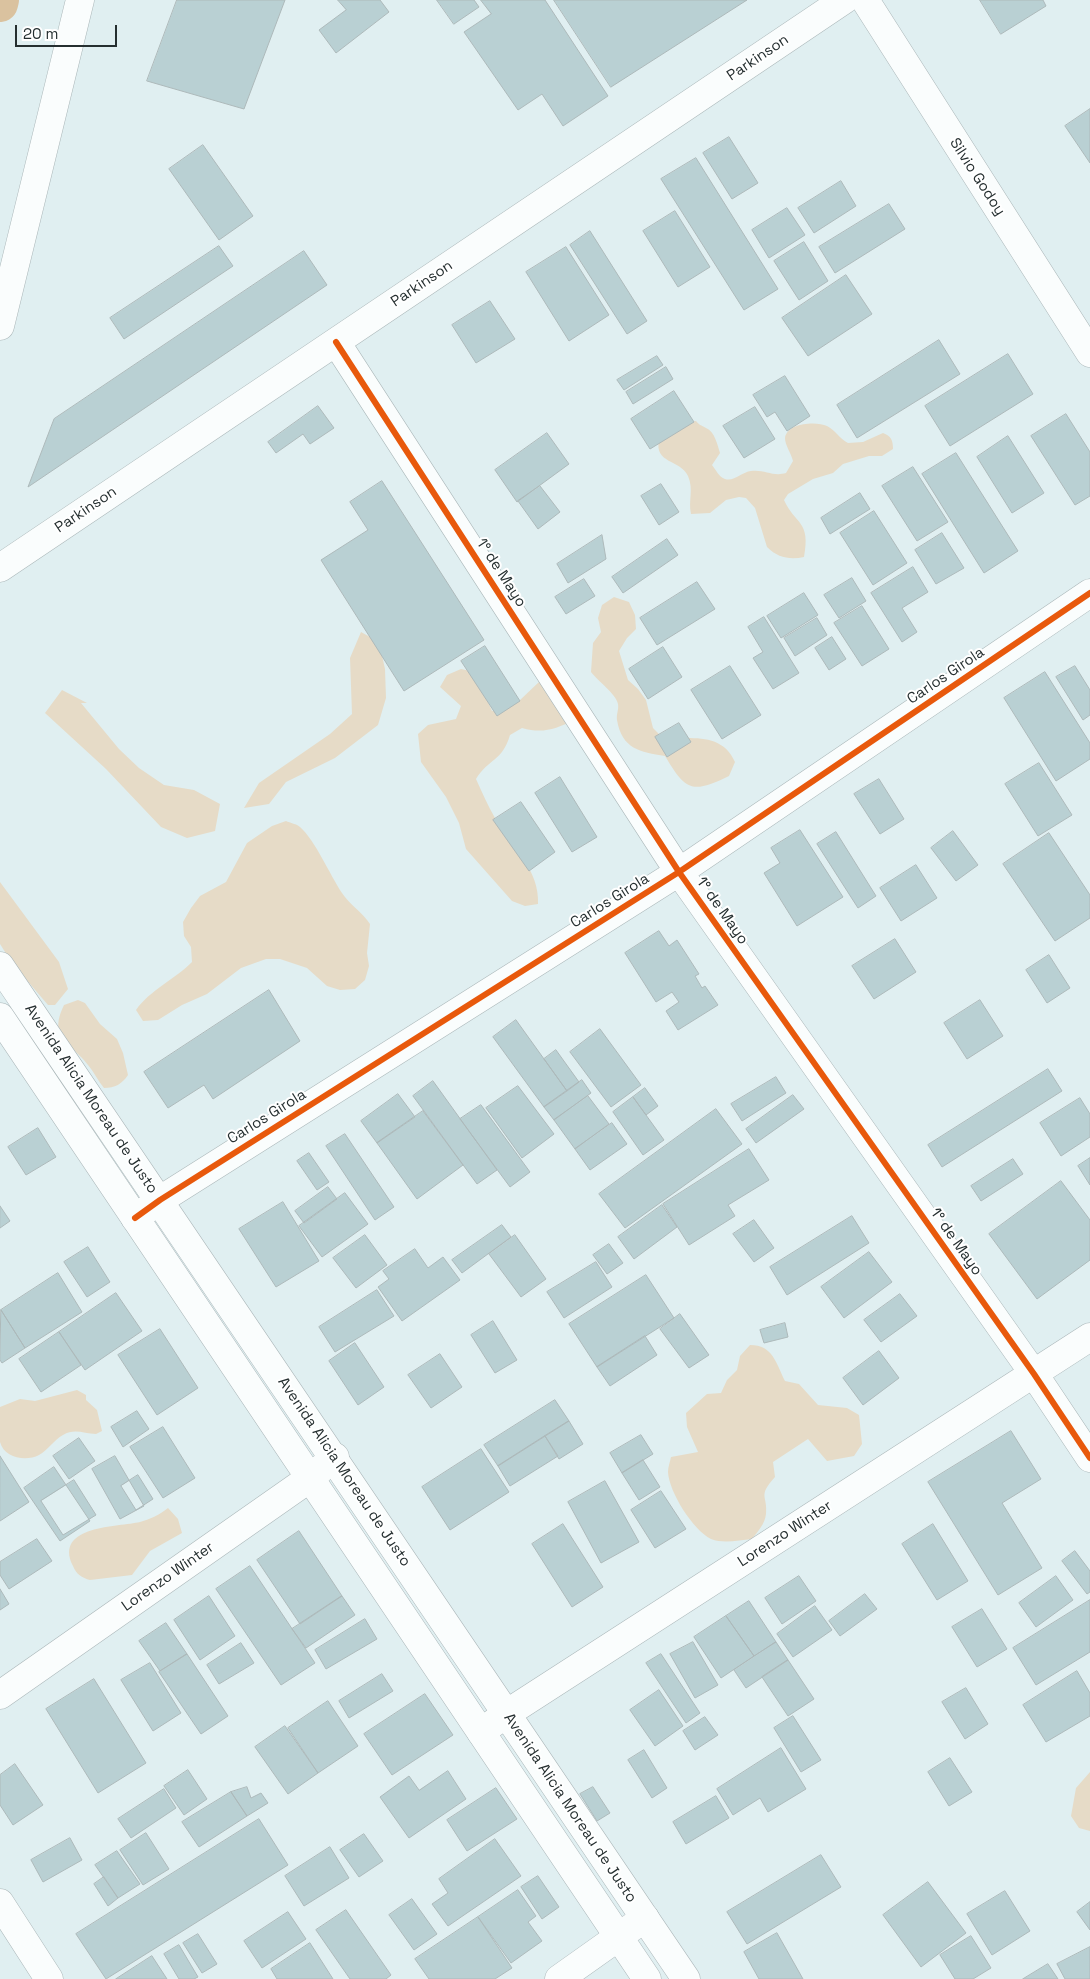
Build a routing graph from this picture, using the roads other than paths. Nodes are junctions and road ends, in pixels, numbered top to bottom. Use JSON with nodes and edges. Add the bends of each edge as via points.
{"nodes":[{"id":1,"x":80,"y":0,"type":"edge"},
{"id":2,"x":844,"y":0,"type":"edge"},
{"id":3,"x":864,"y":0,"type":"edge"},
{"id":4,"x":0,"y":326,"type":"edge"},
{"id":5,"x":336,"y":342,"type":"junction"},
{"id":6,"x":1090,"y":353,"type":"edge"},
{"id":7,"x":0,"y":568,"type":"edge"},
{"id":8,"x":1090,"y":593,"type":"edge"},
{"id":9,"x":679,"y":872,"type":"junction"},
{"id":10,"x":0,"y":966,"type":"edge"},
{"id":11,"x":0,"y":1017,"type":"edge"},
{"id":12,"x":160,"y":1200,"type":"junction"},
{"id":13,"x":135,"y":1218,"type":"junction"},
{"id":14,"x":1090,"y":1336,"type":"edge"},
{"id":15,"x":1034,"y":1374,"type":"junction"},
{"id":16,"x":335,"y":1457,"type":"junction"},
{"id":17,"x":1090,"y":1458,"type":"edge"},
{"id":18,"x":310,"y":1478,"type":"junction"},
{"id":19,"x":0,"y":1694,"type":"edge"},
{"id":20,"x":506,"y":1714,"type":"junction"},
{"id":21,"x":481,"y":1732,"type":"junction"},
{"id":22,"x":0,"y":1903,"type":"edge"},
{"id":23,"x":645,"y":1918,"type":"junction"},
{"id":24,"x":619,"y":1937,"type":"junction"},
{"id":25,"x":49,"y":1979,"type":"edge"},
{"id":26,"x":559,"y":1979,"type":"edge"},
{"id":27,"x":647,"y":1979,"type":"edge"},
{"id":28,"x":686,"y":1979,"type":"edge"}],
"edges":[{"from":1,"to":4,"type":"street"},
{"from":2,"to":5,"type":"street","name":"Parkinson"},
{"from":3,"to":6,"type":"street","name":"Silvio Godoy"},
{"from":5,"to":7,"type":"street","name":"Parkinson"},
{"from":5,"to":9,"type":"street","name":"1° de Mayo"},
{"from":8,"to":9,"type":"street","name":"Carlos Girola"},
{"from":9,"to":12,"type":"street","name":"Carlos Girola"},
{"from":9,"to":15,"type":"street","name":"1° de Mayo"},
{"from":10,"to":12,"type":"street","name":"Avenida Alicia Moreau de Justo"},
{"from":11,"to":13,"type":"street","name":"Avenida Alicia Moreau de Justo"},
{"from":12,"to":13,"type":"street","name":"Carlos Girola"},
{"from":12,"to":16,"type":"street","name":"Avenida Alicia Moreau de Justo"},
{"from":13,"to":18,"type":"street","name":"Avenida Alicia Moreau de Justo"},
{"from":14,"to":15,"type":"street","name":"Lorenzo Winter"},
{"from":15,"to":17,"type":"street","name":"1° de Mayo"},
{"from":15,"to":20,"type":"street","name":"Lorenzo Winter"},
{"from":16,"to":18,"type":"street","name":"Lorenzo Winter"},
{"from":16,"to":20,"type":"street","name":"Avenida Alicia Moreau de Justo"},
{"from":18,"to":19,"type":"street","name":"Lorenzo Winter"},
{"from":18,"to":21,"type":"street","name":"Avenida Alicia Moreau de Justo"},
{"from":20,"to":21,"type":"street","name":"Lorenzo Winter"},
{"from":20,"to":23,"type":"street","name":"Avenida Alicia Moreau de Justo"},
{"from":21,"to":24,"type":"street","name":"Avenida Alicia Moreau de Justo"},
{"from":22,"to":25,"type":"street"},
{"from":23,"to":24,"type":"street"},
{"from":23,"to":28,"type":"street","name":"Avenida Alicia Moreau de Justo"},
{"from":24,"to":26,"type":"street"},
{"from":24,"to":27,"type":"street","name":"Avenida Alicia Moreau de Justo"}]}
